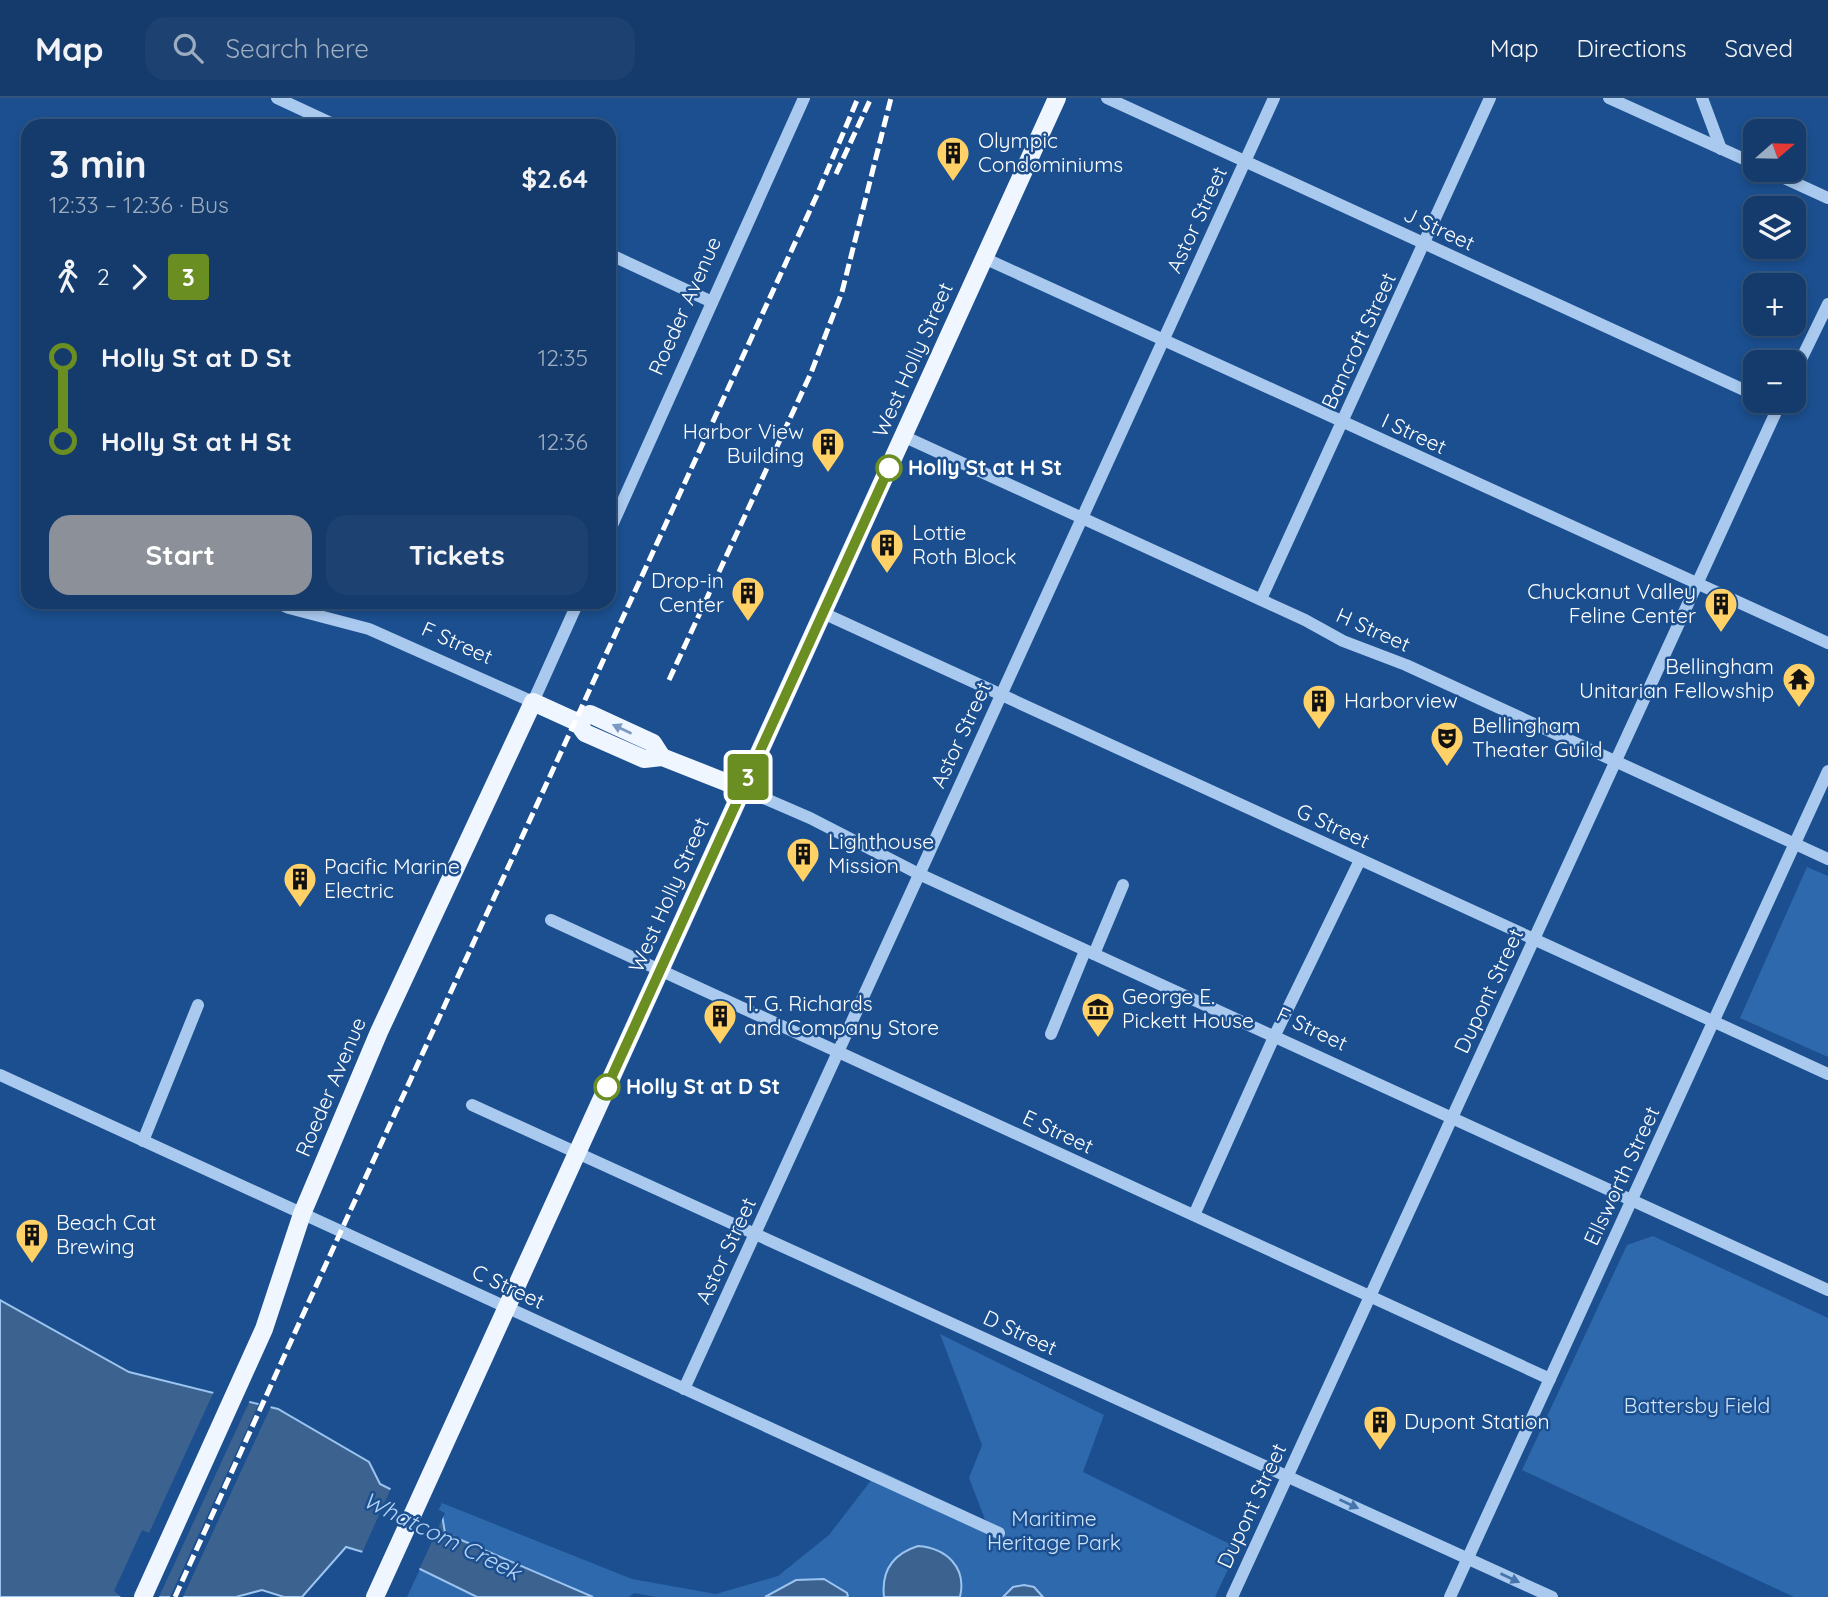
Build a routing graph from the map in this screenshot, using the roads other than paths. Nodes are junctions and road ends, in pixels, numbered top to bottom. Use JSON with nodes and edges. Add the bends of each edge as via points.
{"nodes":[{"id":1,"x":277,"y":98,"type":"edge"},
{"id":2,"x":804,"y":98,"type":"edge"},
{"id":3,"x":1057,"y":98,"type":"edge"},
{"id":4,"x":1107,"y":98,"type":"edge"},
{"id":5,"x":1274,"y":98,"type":"edge"},
{"id":6,"x":1490,"y":98,"type":"edge"},
{"id":7,"x":1609,"y":98,"type":"edge"},
{"id":8,"x":1702,"y":98,"type":"edge"},
{"id":9,"x":322,"y":119,"type":"edge"},
{"id":10,"x":1721,"y":149,"type":"junction"},
{"id":11,"x":1743,"y":159,"type":"edge"},
{"id":12,"x":1245,"y":160,"type":"junction"},
{"id":13,"x":1793,"y":182,"type":"edge"},
{"id":14,"x":1828,"y":198,"type":"edge"},
{"id":15,"x":1424,"y":243,"type":"junction"},
{"id":16,"x":616,"y":257,"type":"edge"},
{"id":17,"x":984,"y":258,"type":"junction"},
{"id":18,"x":712,"y":302,"type":"junction"},
{"id":19,"x":1828,"y":304,"type":"edge"},
{"id":20,"x":1163,"y":340,"type":"junction"},
{"id":21,"x":1806,"y":350,"type":"edge"},
{"id":22,"x":1743,"y":389,"type":"edge"},
{"id":23,"x":1771,"y":413,"type":"edge"},
{"id":24,"x":1343,"y":422,"type":"junction"},
{"id":25,"x":903,"y":436,"type":"junction"},
{"id":26,"x":616,"y":516,"type":"edge"},
{"id":27,"x":1082,"y":517,"type":"junction"},
{"id":28,"x":1697,"y":584,"type":"junction"},
{"id":29,"x":1261,"y":599,"type":"junction"},
{"id":30,"x":293,"y":609,"type":"edge"},
{"id":31,"x":575,"y":609,"type":"edge"},
{"id":32,"x":822,"y":613,"type":"junction"},
{"id":33,"x":1828,"y":643,"type":"edge"},
{"id":34,"x":1001,"y":695,"type":"junction"},
{"id":35,"x":533,"y":702,"type":"junction"},
{"id":36,"x":1615,"y":761,"type":"junction"},
{"id":37,"x":1828,"y":771,"type":"edge"},
{"id":38,"x":743,"y":789,"type":"junction"},
{"id":39,"x":1795,"y":843,"type":"junction"},
{"id":40,"x":1828,"y":859,"type":"edge"},
{"id":41,"x":1360,"y":860,"type":"junction"},
{"id":42,"x":919,"y":874,"type":"junction"},
{"id":43,"x":1123,"y":885,"type":"dead end"},
{"id":44,"x":551,"y":920,"type":"dead end"},
{"id":45,"x":1534,"y":939,"type":"junction"},
{"id":46,"x":1089,"y":952,"type":"junction"},
{"id":47,"x":660,"y":970,"type":"junction"},
{"id":48,"x":198,"y":1005,"type":"dead end"},
{"id":49,"x":1713,"y":1021,"type":"junction"},
{"id":50,"x":1051,"y":1034,"type":"dead end"},
{"id":51,"x":1274,"y":1037,"type":"junction"},
{"id":52,"x":838,"y":1052,"type":"junction"},
{"id":53,"x":1828,"y":1074,"type":"edge"},
{"id":54,"x":0,"y":1075,"type":"edge"},
{"id":55,"x":472,"y":1105,"type":"dead end"},
{"id":56,"x":1452,"y":1118,"type":"junction"},
{"id":57,"x":142,"y":1141,"type":"junction"},
{"id":58,"x":577,"y":1153,"type":"junction"},
{"id":59,"x":1632,"y":1200,"type":"junction"},
{"id":60,"x":302,"y":1214,"type":"junction"},
{"id":61,"x":1194,"y":1215,"type":"junction"},
{"id":62,"x":755,"y":1233,"type":"junction"},
{"id":63,"x":1828,"y":1290,"type":"edge"},
{"id":64,"x":1370,"y":1297,"type":"junction"},
{"id":65,"x":506,"y":1308,"type":"junction"},
{"id":66,"x":1550,"y":1379,"type":"junction"},
{"id":67,"x":684,"y":1389,"type":"junction"},
{"id":68,"x":1287,"y":1476,"type":"junction"},
{"id":69,"x":999,"y":1533,"type":"dead end"},
{"id":70,"x":1468,"y":1559,"type":"junction"},
{"id":71,"x":375,"y":1596,"type":"edge"},
{"id":72,"x":143,"y":1597,"type":"edge"},
{"id":73,"x":1232,"y":1597,"type":"edge"},
{"id":74,"x":1450,"y":1597,"type":"edge"},
{"id":75,"x":1552,"y":1597,"type":"edge"}],
"edges":[{"from":1,"to":9,"type":"street"},
{"from":2,"to":18,"type":"street","name":"Roeder Avenue"},
{"from":3,"to":17,"type":"main road","name":"West Holly Street"},
{"from":4,"to":12,"type":"street","name":"J Street"},
{"from":5,"to":12,"type":"street","name":"Astor Street"},
{"from":6,"to":15,"type":"street","name":"Bancroft Street"},
{"from":7,"to":10,"type":"street"},
{"from":8,"to":10,"type":"street"},
{"from":10,"to":11,"type":"street"},
{"from":12,"to":15,"type":"street","name":"J Street"},
{"from":12,"to":20,"type":"street","name":"Astor Street"},
{"from":13,"to":14,"type":"street"},
{"from":15,"to":22,"type":"street","name":"J Street"},
{"from":15,"to":24,"type":"street","name":"Bancroft Street"},
{"from":16,"to":18,"type":"street"},
{"from":17,"to":20,"type":"street","name":"I Street"},
{"from":17,"to":25,"type":"main road","name":"West Holly Street"},
{"from":18,"to":26,"type":"street","name":"Roeder Avenue"},
{"from":19,"to":21,"type":"street"},
{"from":20,"to":24,"type":"street","name":"I Street"},
{"from":20,"to":27,"type":"street","name":"Astor Street"},
{"from":23,"to":28,"type":"street","name":"Dupont Street"},
{"from":24,"to":28,"type":"street","name":"I Street"},
{"from":24,"to":29,"type":"street","name":"Bancroft Street"},
{"from":25,"to":27,"type":"street","name":"H Street"},
{"from":25,"to":32,"type":"main road","name":"West Holly Street"},
{"from":27,"to":29,"type":"street","name":"H Street"},
{"from":27,"to":34,"type":"street","name":"Astor Street"},
{"from":28,"to":33,"type":"street","name":"I Street"},
{"from":28,"to":36,"type":"street","name":"Dupont Street"},
{"from":29,"to":36,"type":"street","name":"H Street"},
{"from":30,"to":35,"type":"street","name":"F Street","via":[[369,629]]},
{"from":31,"to":35,"type":"street","name":"Roeder Avenue"},
{"from":32,"to":34,"type":"street","name":"G Street"},
{"from":32,"to":38,"type":"main road","name":"West Holly Street"},
{"from":34,"to":41,"type":"street","name":"G Street"},
{"from":34,"to":42,"type":"street","name":"Astor Street"},
{"from":35,"to":38,"type":"main road","name":"F Street","via":[[577,722],[590,714],[653,743],[662,757]]},
{"from":35,"to":60,"type":"main road","name":"Roeder Avenue","via":[[379,1032]]},
{"from":36,"to":39,"type":"street","name":"H Street"},
{"from":36,"to":45,"type":"street","name":"Dupont Street"},
{"from":37,"to":39,"type":"street","name":"Ellsworth Street"},
{"from":38,"to":42,"type":"street","name":"F Street"},
{"from":38,"to":47,"type":"main road","name":"West Holly Street"},
{"from":39,"to":40,"type":"street","name":"H Street"},
{"from":39,"to":49,"type":"street","name":"Ellsworth Street"},
{"from":41,"to":45,"type":"street","name":"G Street"},
{"from":41,"to":51,"type":"street"},
{"from":42,"to":46,"type":"street","name":"F Street"},
{"from":42,"to":52,"type":"street","name":"Astor Street"},
{"from":43,"to":46,"type":"street"},
{"from":44,"to":47,"type":"street","name":"E Street"},
{"from":45,"to":49,"type":"street","name":"G Street"},
{"from":45,"to":56,"type":"street","name":"Dupont Street"},
{"from":46,"to":50,"type":"street"},
{"from":46,"to":51,"type":"street","name":"F Street"},
{"from":47,"to":52,"type":"street","name":"E Street"},
{"from":47,"to":58,"type":"main road","name":"West Holly Street"},
{"from":48,"to":57,"type":"street"},
{"from":49,"to":53,"type":"street","name":"G Street"},
{"from":49,"to":59,"type":"street","name":"Ellsworth Street"},
{"from":51,"to":56,"type":"street","name":"F Street"},
{"from":51,"to":61,"type":"street"},
{"from":52,"to":61,"type":"street","name":"E Street"},
{"from":52,"to":62,"type":"street","name":"Astor Street"},
{"from":54,"to":57,"type":"street","name":"C Street"},
{"from":55,"to":58,"type":"street","name":"D Street"},
{"from":56,"to":59,"type":"street","name":"F Street"},
{"from":56,"to":64,"type":"street","name":"Dupont Street"},
{"from":57,"to":60,"type":"street","name":"C Street"},
{"from":58,"to":62,"type":"street","name":"D Street"},
{"from":58,"to":65,"type":"main road","name":"West Holly Street"},
{"from":59,"to":63,"type":"street","name":"F Street"},
{"from":59,"to":66,"type":"street","name":"Ellsworth Street"},
{"from":60,"to":65,"type":"street","name":"C Street"},
{"from":60,"to":72,"type":"main road","name":"Roeder Avenue","via":[[272,1308]]},
{"from":61,"to":64,"type":"street","name":"E Street"},
{"from":62,"to":67,"type":"street","name":"Astor Street"},
{"from":62,"to":68,"type":"street","name":"D Street"},
{"from":64,"to":66,"type":"street","name":"E Street"},
{"from":64,"to":68,"type":"street","name":"Dupont Street"},
{"from":65,"to":67,"type":"street","name":"C Street"},
{"from":65,"to":71,"type":"main road","name":"West Holly Street"},
{"from":66,"to":70,"type":"street","name":"Ellsworth Street"},
{"from":67,"to":69,"type":"street","name":"C Street"},
{"from":68,"to":70,"type":"street","name":"D Street","one_way":true},
{"from":68,"to":73,"type":"street","name":"Dupont Street"},
{"from":70,"to":74,"type":"street","name":"Ellsworth Street"},
{"from":70,"to":75,"type":"street","name":"D Street","one_way":true}]}
